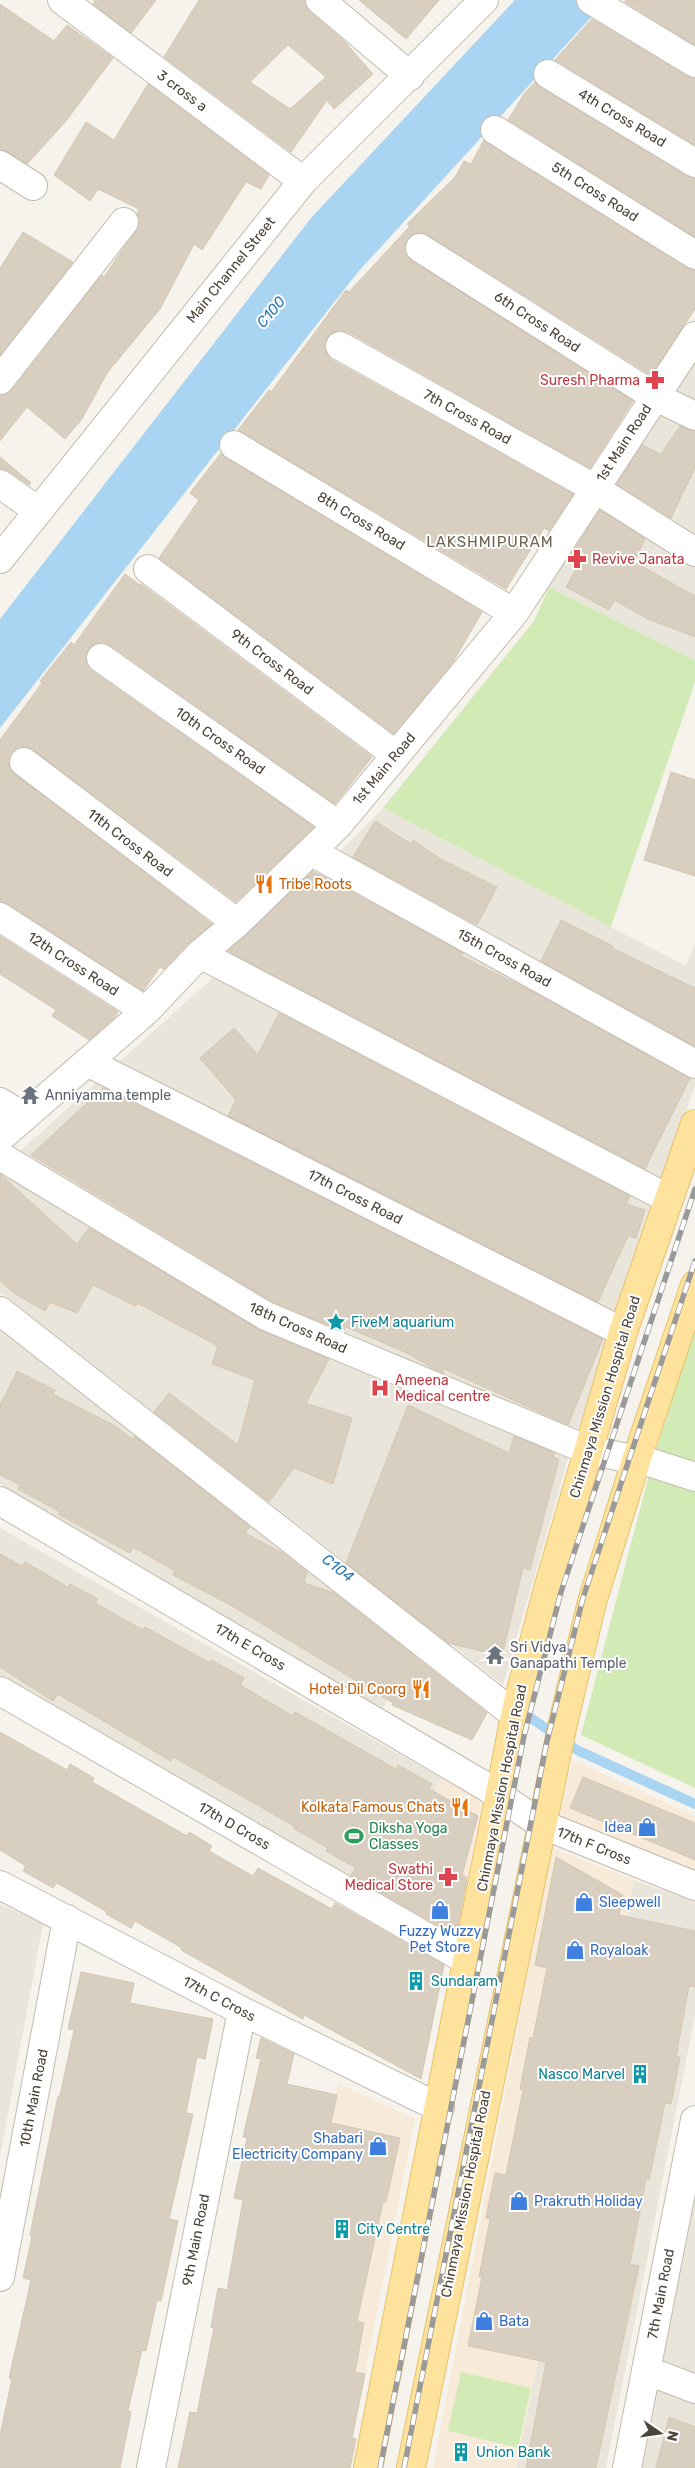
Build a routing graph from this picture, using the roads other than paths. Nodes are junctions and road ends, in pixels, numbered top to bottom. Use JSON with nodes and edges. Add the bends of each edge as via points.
{"nodes":[{"id":1,"x":62,"y":0,"type":"edge"},
{"id":2,"x":320,"y":0,"type":"edge"},
{"id":3,"x":484,"y":0,"type":"edge"},
{"id":4,"x":591,"y":0,"type":"edge"},
{"id":5,"x":695,"y":63,"type":"edge"},
{"id":6,"x":548,"y":74,"type":"dead end"},
{"id":7,"x":410,"y":76,"type":"junction"},
{"id":8,"x":495,"y":130,"type":"dead end"},
{"id":9,"x":695,"y":162,"type":"edge"},
{"id":10,"x":0,"y":165,"type":"edge"},
{"id":11,"x":303,"y":181,"type":"junction"},
{"id":12,"x":33,"y":186,"type":"dead end"},
{"id":13,"x":124,"y":222,"type":"dead end"},
{"id":14,"x":420,"y":248,"type":"dead end"},
{"id":15,"x":695,"y":255,"type":"edge"},
{"id":16,"x":695,"y":337,"type":"edge"},
{"id":17,"x":340,"y":346,"type":"dead end"},
{"id":18,"x":0,"y":380,"type":"edge"},
{"id":19,"x":654,"y":396,"type":"junction"},
{"id":20,"x":695,"y":416,"type":"edge"},
{"id":21,"x":234,"y":445,"type":"dead end"},
{"id":22,"x":0,"y":484,"type":"edge"},
{"id":23,"x":594,"y":488,"type":"junction"},
{"id":24,"x":37,"y":510,"type":"junction"},
{"id":25,"x":695,"y":552,"type":"edge"},
{"id":26,"x":0,"y":559,"type":"edge"},
{"id":27,"x":148,"y":569,"type":"dead end"},
{"id":28,"x":514,"y":613,"type":"junction"},
{"id":29,"x":101,"y":658,"type":"dead end"},
{"id":30,"x":396,"y":755,"type":"junction"},
{"id":31,"x":24,"y":762,"type":"dead end"},
{"id":32,"x":338,"y":825,"type":"junction"},
{"id":33,"x":312,"y":852,"type":"junction"},
{"id":34,"x":0,"y":917,"type":"edge"},
{"id":35,"x":237,"y":923,"type":"junction"},
{"id":36,"x":200,"y":954,"type":"junction"},
{"id":37,"x":146,"y":1011,"type":"junction"},
{"id":38,"x":87,"y":1062,"type":"junction"},
{"id":39,"x":695,"y":1064,"type":"edge"},
{"id":40,"x":0,"y":1102,"type":"edge"},
{"id":41,"x":24,"y":1117,"type":"junction"},
{"id":42,"x":695,"y":1124,"type":"edge"},
{"id":43,"x":0,"y":1138,"type":"edge"},
{"id":44,"x":0,"y":1156,"type":"edge"},
{"id":45,"x":669,"y":1199,"type":"junction"},
{"id":46,"x":695,"y":1284,"type":"edge"},
{"id":47,"x":0,"y":1311,"type":"edge"},
{"id":48,"x":623,"y":1332,"type":"junction"},
{"id":49,"x":588,"y":1450,"type":"junction"},
{"id":50,"x":636,"y":1461,"type":"junction"},
{"id":51,"x":695,"y":1477,"type":"edge"},
{"id":52,"x":0,"y":1501,"type":"edge"},
{"id":53,"x":0,"y":1691,"type":"edge"},
{"id":54,"x":515,"y":1715,"type":"junction"},
{"id":55,"x":498,"y":1796,"type":"junction"},
{"id":56,"x":541,"y":1824,"type":"junction"},
{"id":57,"x":0,"y":1885,"type":"edge"},
{"id":58,"x":695,"y":1886,"type":"edge"},
{"id":59,"x":67,"y":1918,"type":"junction"},
{"id":60,"x":468,"y":1961,"type":"junction"},
{"id":61,"x":242,"y":2011,"type":"junction"},
{"id":62,"x":440,"y":2108,"type":"junction"},
{"id":63,"x":695,"y":2120,"type":"edge"},
{"id":64,"x":690,"y":2176,"type":"edge"},
{"id":65,"x":0,"y":2277,"type":"edge"},
{"id":66,"x":646,"y":2370,"type":"junction"},
{"id":67,"x":695,"y":2389,"type":"edge"},
{"id":68,"x":151,"y":2468,"type":"edge"},
{"id":69,"x":368,"y":2468,"type":"edge"},
{"id":70,"x":410,"y":2468,"type":"edge"},
{"id":71,"x":627,"y":2468,"type":"edge"}],
"edges":[{"from":1,"to":11,"type":"street","name":"3 cross a"},
{"from":2,"to":7,"type":"street"},
{"from":3,"to":7,"type":"street","name":"Main Channel Street"},
{"from":4,"to":5,"type":"street"},
{"from":6,"to":9,"type":"street","name":"4th Cross Road"},
{"from":7,"to":11,"type":"street","name":"Main Channel Street"},
{"from":8,"to":15,"type":"street","name":"5th Cross Road"},
{"from":10,"to":12,"type":"street"},
{"from":11,"to":24,"type":"street","name":"Main Channel Street"},
{"from":13,"to":18,"type":"street"},
{"from":14,"to":19,"type":"street","name":"6th Cross Road"},
{"from":16,"to":19,"type":"street","name":"1st Main Road"},
{"from":17,"to":23,"type":"street","name":"7th Cross Road"},
{"from":19,"to":20,"type":"street","name":"6th Cross Road"},
{"from":19,"to":23,"type":"street","name":"1st Main Road"},
{"from":21,"to":28,"type":"street","name":"8th Cross Road"},
{"from":22,"to":24,"type":"street"},
{"from":23,"to":25,"type":"street","name":"7th Cross Road"},
{"from":23,"to":28,"type":"street","name":"1st Main Road"},
{"from":24,"to":26,"type":"street","name":"Main Channel Street"},
{"from":27,"to":30,"type":"street","name":"9th Cross Road"},
{"from":28,"to":30,"type":"street","name":"1st Main Road"},
{"from":29,"to":32,"type":"street","name":"10th Cross Road"},
{"from":30,"to":32,"type":"street","name":"1st Main Road"},
{"from":31,"to":35,"type":"street","name":"11th Cross Road"},
{"from":32,"to":33,"type":"street","name":"1st Main Road"},
{"from":33,"to":35,"type":"street","name":"1st Main Road"},
{"from":33,"to":39,"type":"street","name":"15th Cross Road"},
{"from":34,"to":37,"type":"street","name":"12th Cross Road"},
{"from":35,"to":36,"type":"street","name":"1st Main Road"},
{"from":36,"to":37,"type":"street","name":"1st Main Road"},
{"from":36,"to":45,"type":"street"},
{"from":37,"to":38,"type":"street","name":"1st Main Road"},
{"from":38,"to":41,"type":"street","name":"1st Main Road"},
{"from":38,"to":48,"type":"street","name":"17th Cross Road"},
{"from":40,"to":41,"type":"street"},
{"from":41,"to":43,"type":"street","name":"1st Main Road"},
{"from":42,"to":45,"type":"main road","name":"Chinmaya Mission Hospital Road"},
{"from":44,"to":49,"type":"street","name":"18th Cross Road","via":[[266,1316]]},
{"from":45,"to":48,"type":"main road","name":"Chinmaya Mission Hospital Road"},
{"from":46,"to":50,"type":"main road","name":"Chinmaya Mission Hospital Road"},
{"from":47,"to":54,"type":"street"},
{"from":48,"to":49,"type":"main road","name":"Chinmaya Mission Hospital Road"},
{"from":49,"to":50,"type":"street","name":"18th Cross Road"},
{"from":49,"to":54,"type":"main road","name":"Chinmaya Mission Hospital Road"},
{"from":50,"to":51,"type":"street","name":"18th Cross Road"},
{"from":50,"to":56,"type":"main road","name":"Chinmaya Mission Hospital Road","via":[[592,1602]]},
{"from":52,"to":55,"type":"street","name":"17th E Cross"},
{"from":53,"to":60,"type":"street","name":"17th D Cross"},
{"from":54,"to":55,"type":"main road","name":"Chinmaya Mission Hospital Road"},
{"from":55,"to":56,"type":"street","name":"17th F Cross"},
{"from":55,"to":60,"type":"main road","name":"Chinmaya Mission Hospital Road"},
{"from":56,"to":58,"type":"street","name":"17th F Cross"},
{"from":56,"to":70,"type":"main road","name":"Chinmaya Mission Hospital Road"},
{"from":57,"to":59,"type":"street","name":"17th C Cross"},
{"from":59,"to":61,"type":"street","name":"17th C Cross"},
{"from":59,"to":65,"type":"street","name":"10th Main Road"},
{"from":60,"to":62,"type":"main road","name":"Chinmaya Mission Hospital Road"},
{"from":61,"to":62,"type":"street","name":"17th C Cross"},
{"from":61,"to":68,"type":"street","name":"9th Main Road"},
{"from":62,"to":69,"type":"main road","name":"Chinmaya Mission Hospital Road"},
{"from":63,"to":64,"type":"street","name":"7th Main Road"},
{"from":64,"to":66,"type":"street","name":"7th Main Road"},
{"from":66,"to":67,"type":"street"},
{"from":66,"to":71,"type":"street","name":"7th Main Road"}]}
